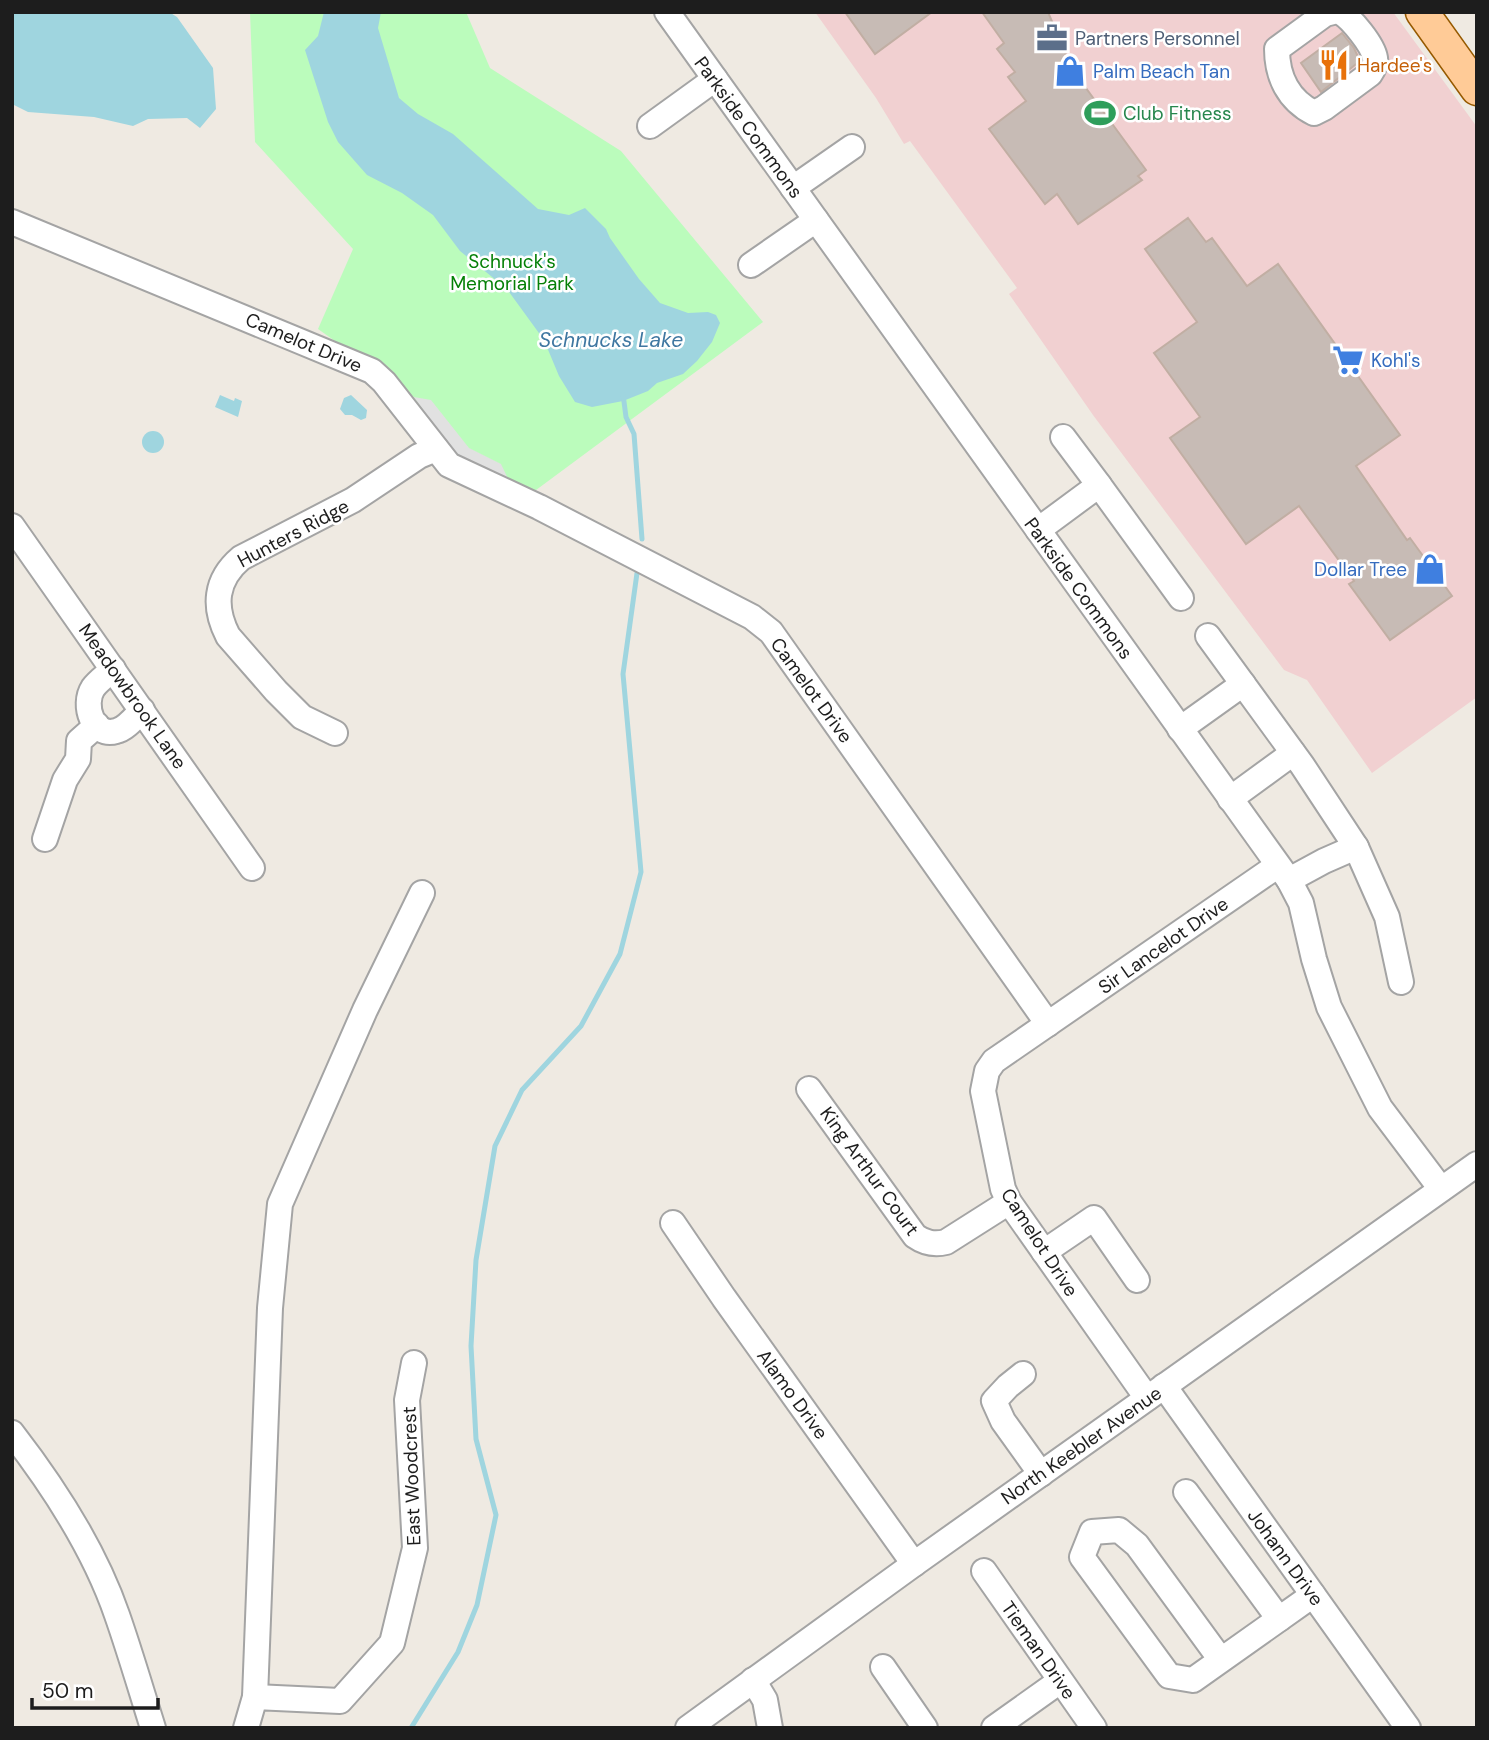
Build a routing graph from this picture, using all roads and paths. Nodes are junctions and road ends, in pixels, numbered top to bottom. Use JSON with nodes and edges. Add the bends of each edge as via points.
{"nodes":[{"id":1,"x":667,"y":12,"type":"edge"},
{"id":2,"x":1333,"y":12,"type":"edge"},
{"id":3,"x":1340,"y":12,"type":"edge"},
{"id":4,"x":1422,"y":12,"type":"edge"},
{"id":5,"x":715,"y":79,"type":"junction"},
{"id":6,"x":1477,"y":89,"type":"edge"},
{"id":7,"x":650,"y":126,"type":"dead end"},
{"id":8,"x":852,"y":147,"type":"dead end"},
{"id":9,"x":793,"y":188,"type":"junction"},
{"id":10,"x":816,"y":220,"type":"junction"},
{"id":11,"x":12,"y":222,"type":"edge"},
{"id":12,"x":751,"y":265,"type":"dead end"},
{"id":13,"x":1063,"y":437,"type":"dead end"},
{"id":14,"x":436,"y":449,"type":"junction"},
{"id":15,"x":1099,"y":485,"type":"junction"},
{"id":16,"x":12,"y":526,"type":"edge"},
{"id":17,"x":1038,"y":530,"type":"junction"},
{"id":18,"x":1181,"y":598,"type":"dead end"},
{"id":19,"x":1208,"y":636,"type":"dead end"},
{"id":20,"x":113,"y":669,"type":"junction"},
{"id":21,"x":1243,"y":684,"type":"junction"},
{"id":22,"x":142,"y":710,"type":"junction"},
{"id":23,"x":97,"y":725,"type":"junction"},
{"id":24,"x":1180,"y":729,"type":"junction"},
{"id":25,"x":335,"y":733,"type":"dead end"},
{"id":26,"x":1293,"y":753,"type":"junction"},
{"id":27,"x":1230,"y":799,"type":"junction"},
{"id":28,"x":45,"y":839,"type":"dead end"},
{"id":29,"x":1356,"y":847,"type":"junction"},
{"id":30,"x":252,"y":868,"type":"dead end"},
{"id":31,"x":1283,"y":873,"type":"junction"},
{"id":32,"x":422,"y":893,"type":"dead end"},
{"id":33,"x":1401,"y":982,"type":"dead end"},
{"id":34,"x":1048,"y":1024,"type":"junction"},
{"id":35,"x":809,"y":1089,"type":"dead end"},
{"id":36,"x":1477,"y":1164,"type":"edge"},
{"id":37,"x":1441,"y":1189,"type":"junction"},
{"id":38,"x":1009,"y":1202,"type":"junction"},
{"id":39,"x":673,"y":1223,"type":"dead end"},
{"id":40,"x":1044,"y":1252,"type":"junction"},
{"id":41,"x":1137,"y":1280,"type":"dead end"},
{"id":42,"x":414,"y":1363,"type":"dead end"},
{"id":43,"x":1023,"y":1374,"type":"dead end"},
{"id":44,"x":1155,"y":1392,"type":"junction"},
{"id":45,"x":12,"y":1433,"type":"edge"},
{"id":46,"x":1041,"y":1474,"type":"junction"},
{"id":47,"x":1186,"y":1492,"type":"dead end"},
{"id":48,"x":914,"y":1564,"type":"junction"},
{"id":49,"x":984,"y":1572,"type":"dead end"},
{"id":50,"x":1313,"y":1595,"type":"junction"},
{"id":51,"x":1279,"y":1619,"type":"junction"},
{"id":52,"x":1221,"y":1660,"type":"junction"},
{"id":53,"x":883,"y":1667,"type":"dead end"},
{"id":54,"x":753,"y":1680,"type":"junction"},
{"id":55,"x":1060,"y":1681,"type":"junction"},
{"id":56,"x":255,"y":1697,"type":"junction"},
{"id":57,"x":153,"y":1728,"type":"edge"},
{"id":58,"x":246,"y":1728,"type":"edge"},
{"id":59,"x":688,"y":1728,"type":"edge"},
{"id":60,"x":769,"y":1728,"type":"edge"},
{"id":61,"x":925,"y":1728,"type":"edge"},
{"id":62,"x":994,"y":1728,"type":"edge"},
{"id":63,"x":1094,"y":1728,"type":"edge"},
{"id":64,"x":1408,"y":1728,"type":"edge"}],
"edges":[{"from":1,"to":5,"type":"street","name":"Parkside Commons"},
{"from":2,"to":3,"type":"street","via":[[1278,49],[1277,66],[1283,82],[1300,106],[1314,113],[1375,66],[1369,44]]},
{"from":4,"to":6,"type":"main road"},
{"from":5,"to":7,"type":"street"},
{"from":5,"to":9,"type":"street","name":"Parkside Commons"},
{"from":8,"to":9,"type":"street"},
{"from":9,"to":10,"type":"street","name":"Parkside Commons"},
{"from":10,"to":12,"type":"street"},
{"from":10,"to":17,"type":"street","name":"Parkside Commons"},
{"from":11,"to":14,"type":"street","name":"Camelot Drive","via":[[372,371]]},
{"from":13,"to":15,"type":"street"},
{"from":14,"to":25,"type":"street","name":"Hunters Ridge","via":[[354,500],[240,558],[223,577],[219,610],[229,636],[302,717]]},
{"from":14,"to":34,"type":"street","name":"Camelot Drive","via":[[449,465],[740,611],[771,632]]},
{"from":15,"to":17,"type":"street"},
{"from":15,"to":18,"type":"street"},
{"from":16,"to":20,"type":"street","name":"Meadowbrook Lane"},
{"from":17,"to":24,"type":"street","name":"Parkside Commons"},
{"from":19,"to":21,"type":"street"},
{"from":20,"to":22,"type":"street","name":"Meadowbrook Lane"},
{"from":20,"to":23,"type":"street","via":[[90,697],[91,717]]},
{"from":21,"to":24,"type":"street"},
{"from":21,"to":26,"type":"street"},
{"from":22,"to":23,"type":"street","via":[[116,731]]},
{"from":22,"to":30,"type":"street","name":"Meadowbrook Lane"},
{"from":23,"to":28,"type":"street","via":[[79,741],[78,759],[65,780]]},
{"from":24,"to":27,"type":"street","name":"Parkside Commons"},
{"from":26,"to":27,"type":"street"},
{"from":26,"to":29,"type":"street"},
{"from":27,"to":31,"type":"street","name":"Parkside Commons"},
{"from":29,"to":31,"type":"street","name":"Sir Lancelot Drive"},
{"from":29,"to":33,"type":"street","via":[[1387,917]]},
{"from":31,"to":34,"type":"street","name":"Sir Lancelot Drive"},
{"from":31,"to":37,"type":"street","name":"Parkside Commons","via":[[1301,903],[1329,1007],[1380,1108]]},
{"from":32,"to":56,"type":"street","via":[[280,1204],[270,1308]]},
{"from":34,"to":38,"type":"street","name":"Camelot Drive","via":[[994,1061],[983,1082]]},
{"from":35,"to":38,"type":"street","name":"King Arthur Court","via":[[923,1242],[946,1242]]},
{"from":36,"to":37,"type":"street","name":"North Keebler Avenue"},
{"from":37,"to":44,"type":"street","name":"North Keebler Avenue"},
{"from":38,"to":40,"type":"street","name":"Camelot Drive"},
{"from":39,"to":48,"type":"street","name":"Alamo Drive"},
{"from":40,"to":41,"type":"street","via":[[1094,1219]]},
{"from":40,"to":44,"type":"street","name":"Camelot Drive"},
{"from":42,"to":56,"type":"street","name":"East Woodcrest","via":[[407,1401],[415,1548],[392,1643],[340,1702]]},
{"from":43,"to":46,"type":"street","via":[[994,1401]]},
{"from":44,"to":46,"type":"street","name":"North Keebler Avenue"},
{"from":44,"to":50,"type":"street","name":"Johann Drive"},
{"from":45,"to":57,"type":"street","via":[[98,1569],[117,1613]]},
{"from":46,"to":48,"type":"street","name":"North Keebler Avenue"},
{"from":47,"to":51,"type":"street"},
{"from":48,"to":54,"type":"street","name":"North Keebler Avenue"},
{"from":49,"to":55,"type":"street","name":"Tieman Drive"},
{"from":50,"to":51,"type":"street"},
{"from":50,"to":64,"type":"street","name":"Johann Drive"},
{"from":51,"to":52,"type":"street"},
{"from":52,"to":52,"type":"street","via":[[1193,1680],[1169,1676],[1082,1557],[1093,1532],[1119,1530],[1137,1545]]},
{"from":53,"to":61,"type":"street"},
{"from":54,"to":59,"type":"street","name":"North Keebler Avenue"},
{"from":54,"to":60,"type":"street","via":[[765,1700]]},
{"from":55,"to":62,"type":"street"},
{"from":55,"to":63,"type":"street","name":"Tieman Drive"},
{"from":56,"to":58,"type":"street"}]}
